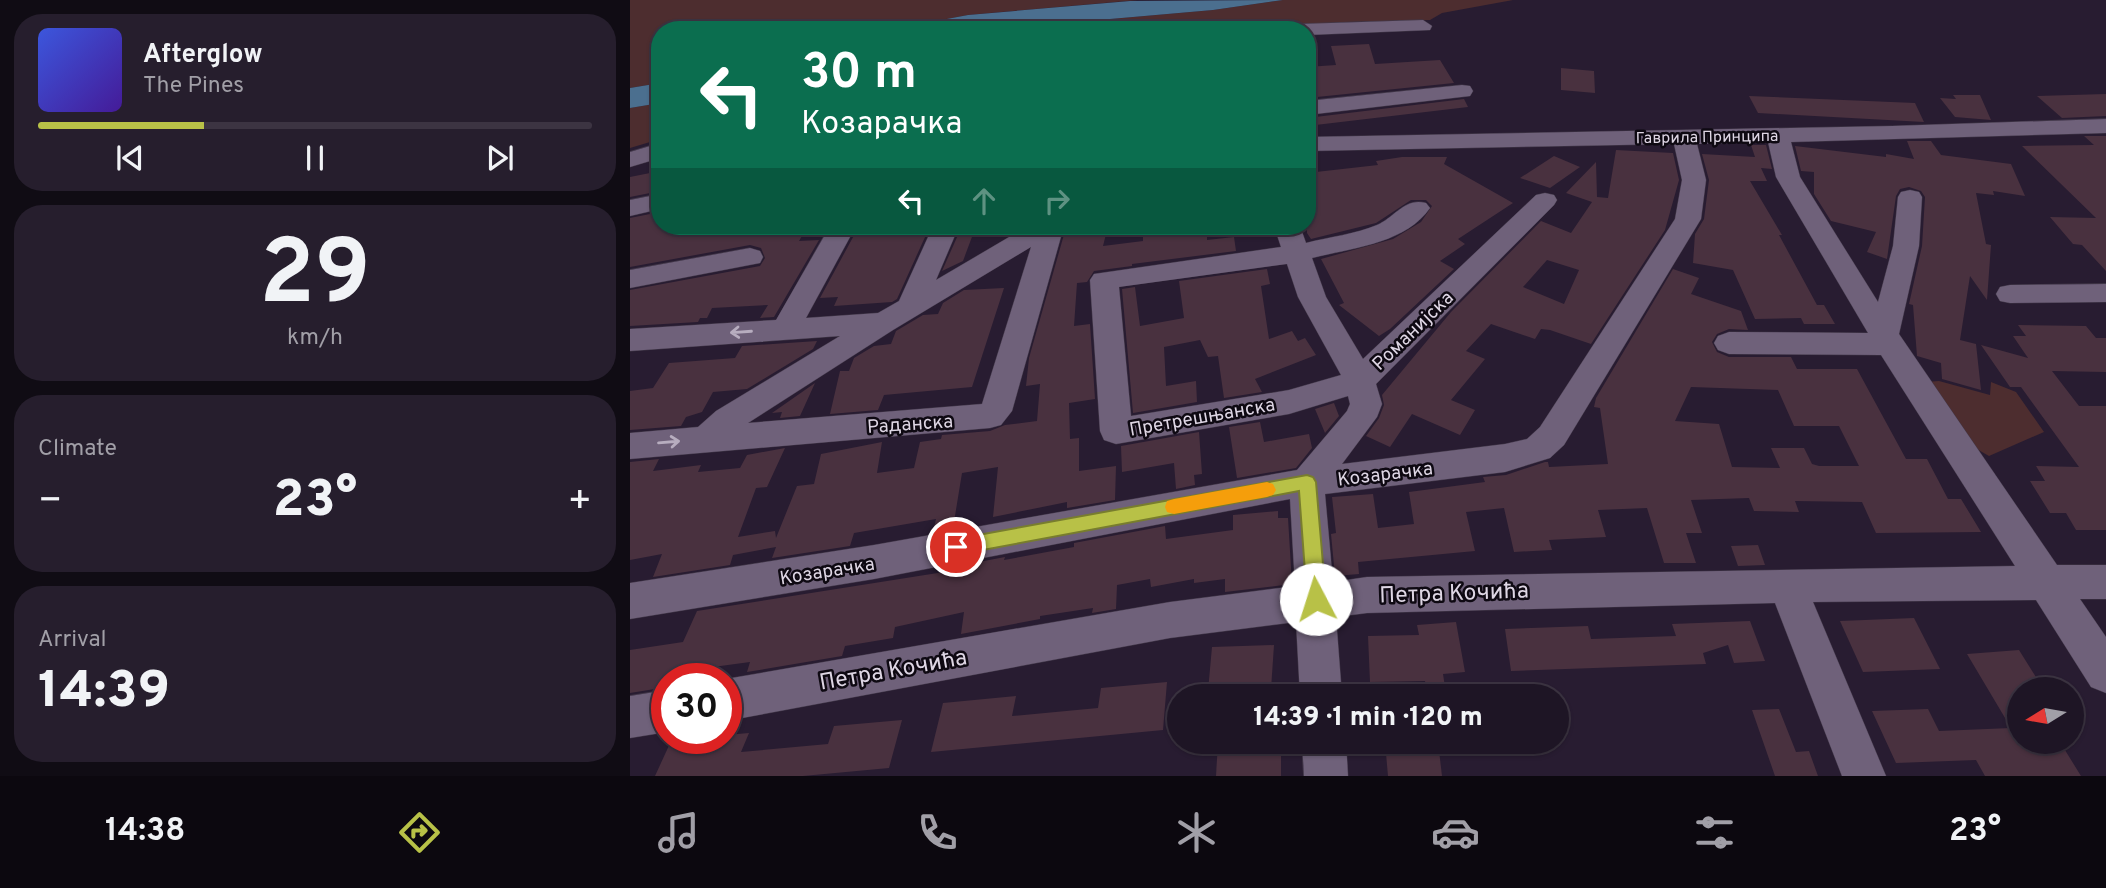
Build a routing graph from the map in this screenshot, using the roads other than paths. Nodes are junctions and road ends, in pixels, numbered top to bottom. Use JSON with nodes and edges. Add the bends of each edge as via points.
{"nodes":[{"id":1,"x":1423,"y":26,"type":"dead end"},
{"id":2,"x":1316,"y":29,"type":"edge"},
{"id":3,"x":1346,"y":83,"type":"dead end"},
{"id":4,"x":1316,"y":106,"type":"edge"},
{"id":5,"x":2106,"y":125,"type":"edge"},
{"id":6,"x":1778,"y":134,"type":"junction"},
{"id":7,"x":1684,"y":137,"type":"junction"},
{"id":8,"x":1316,"y":144,"type":"edge"},
{"id":9,"x":651,"y":153,"type":"edge"},
{"id":10,"x":630,"y":160,"type":"edge"},
{"id":11,"x":1910,"y":197,"type":"dead end"},
{"id":12,"x":1545,"y":200,"type":"dead end"},
{"id":13,"x":651,"y":203,"type":"edge"},
{"id":14,"x":630,"y":208,"type":"edge"},
{"id":15,"x":1417,"y":208,"type":"dead end"},
{"id":16,"x":838,"y":235,"type":"edge"},
{"id":17,"x":942,"y":235,"type":"edge"},
{"id":18,"x":997,"y":235,"type":"edge"},
{"id":19,"x":1034,"y":235,"type":"edge"},
{"id":20,"x":1046,"y":235,"type":"edge"},
{"id":21,"x":1290,"y":235,"type":"edge"},
{"id":22,"x":1296,"y":254,"type":"junction"},
{"id":23,"x":750,"y":257,"type":"dead end"},
{"id":24,"x":986,"y":264,"type":"junction"},
{"id":25,"x":630,"y":279,"type":"edge"},
{"id":26,"x":2010,"y":294,"type":"dead end"},
{"id":27,"x":2101,"y":298,"type":"edge"},
{"id":28,"x":911,"y":306,"type":"junction"},
{"id":29,"x":883,"y":323,"type":"junction"},
{"id":30,"x":785,"y":329,"type":"junction"},
{"id":31,"x":1887,"y":339,"type":"junction"},
{"id":32,"x":630,"y":340,"type":"edge"},
{"id":33,"x":1729,"y":343,"type":"dead end"},
{"id":34,"x":1360,"y":381,"type":"junction"},
{"id":35,"x":707,"y":439,"type":"junction"},
{"id":36,"x":630,"y":446,"type":"edge"},
{"id":37,"x":1307,"y":482,"type":"junction"},
{"id":38,"x":2106,"y":582,"type":"edge"},
{"id":39,"x":2049,"y":584,"type":"junction"},
{"id":40,"x":1787,"y":585,"type":"junction"},
{"id":41,"x":1316,"y":599,"type":"junction"},
{"id":42,"x":630,"y":601,"type":"edge"},
{"id":43,"x":2106,"y":673,"type":"edge"},
{"id":44,"x":1320,"y":684,"type":"edge"},
{"id":45,"x":742,"y":697,"type":"edge"},
{"id":46,"x":651,"y":714,"type":"edge"},
{"id":47,"x":630,"y":717,"type":"edge"},
{"id":48,"x":1325,"y":754,"type":"edge"},
{"id":49,"x":1326,"y":776,"type":"edge"},
{"id":50,"x":1864,"y":776,"type":"edge"}],
"edges":[{"from":1,"to":2,"type":"street"},
{"from":3,"to":4,"type":"street","via":[[1457,82]]},
{"from":5,"to":6,"type":"street","name":"Гаврила Принципа"},
{"from":6,"to":7,"type":"street","name":"Гаврила Принципа"},
{"from":6,"to":31,"type":"street","via":[[1796,194]]},
{"from":7,"to":8,"type":"street","name":"Гаврила Принципа"},
{"from":7,"to":37,"type":"street","name":"Козарачка","via":[[1694,180],[1688,219],[1552,436],[1538,449],[1522,455]]},
{"from":9,"to":10,"type":"street"},
{"from":11,"to":31,"type":"street","via":[[1906,246]]},
{"from":12,"to":34,"type":"street","name":"Романијска"},
{"from":13,"to":14,"type":"street"},
{"from":15,"to":22,"type":"street","name":"Претрешњанска","via":[[1386,231]]},
{"from":16,"to":30,"type":"street"},
{"from":17,"to":28,"type":"street"},
{"from":18,"to":24,"type":"street"},
{"from":19,"to":24,"type":"street"},
{"from":20,"to":35,"type":"street","name":"Раданска","via":[[996,411],[989,416]]},
{"from":21,"to":22,"type":"street"},
{"from":22,"to":34,"type":"street","via":[[1312,297]]},
{"from":22,"to":34,"type":"street","name":"Претрешњанска","via":[[1104,280],[1116,431],[1289,402]]},
{"from":23,"to":25,"type":"street"},
{"from":24,"to":28,"type":"street"},
{"from":26,"to":27,"type":"street"},
{"from":28,"to":29,"type":"street"},
{"from":29,"to":30,"type":"street"},
{"from":29,"to":35,"type":"street","via":[[728,420]]},
{"from":30,"to":32,"type":"street","one_way":true},
{"from":31,"to":33,"type":"street"},
{"from":31,"to":39,"type":"street"},
{"from":34,"to":37,"type":"street","name":"Романијска","via":[[1366,404],[1361,417]]},
{"from":36,"to":35,"type":"street","name":"Раданска","one_way":true},
{"from":37,"to":41,"type":"street"},
{"from":37,"to":42,"type":"street","name":"Козарачка","via":[[874,562]]},
{"from":38,"to":39,"type":"street","name":"Петра Кочића"},
{"from":39,"to":40,"type":"street","name":"Петра Кочића"},
{"from":39,"to":43,"type":"street"},
{"from":40,"to":41,"type":"street","name":"Петра Кочића","via":[[1418,592]]},
{"from":40,"to":50,"type":"street"},
{"from":41,"to":44,"type":"street"},
{"from":41,"to":45,"type":"street","name":"Петра Кочића"},
{"from":46,"to":47,"type":"street"},
{"from":48,"to":49,"type":"street"}]}
